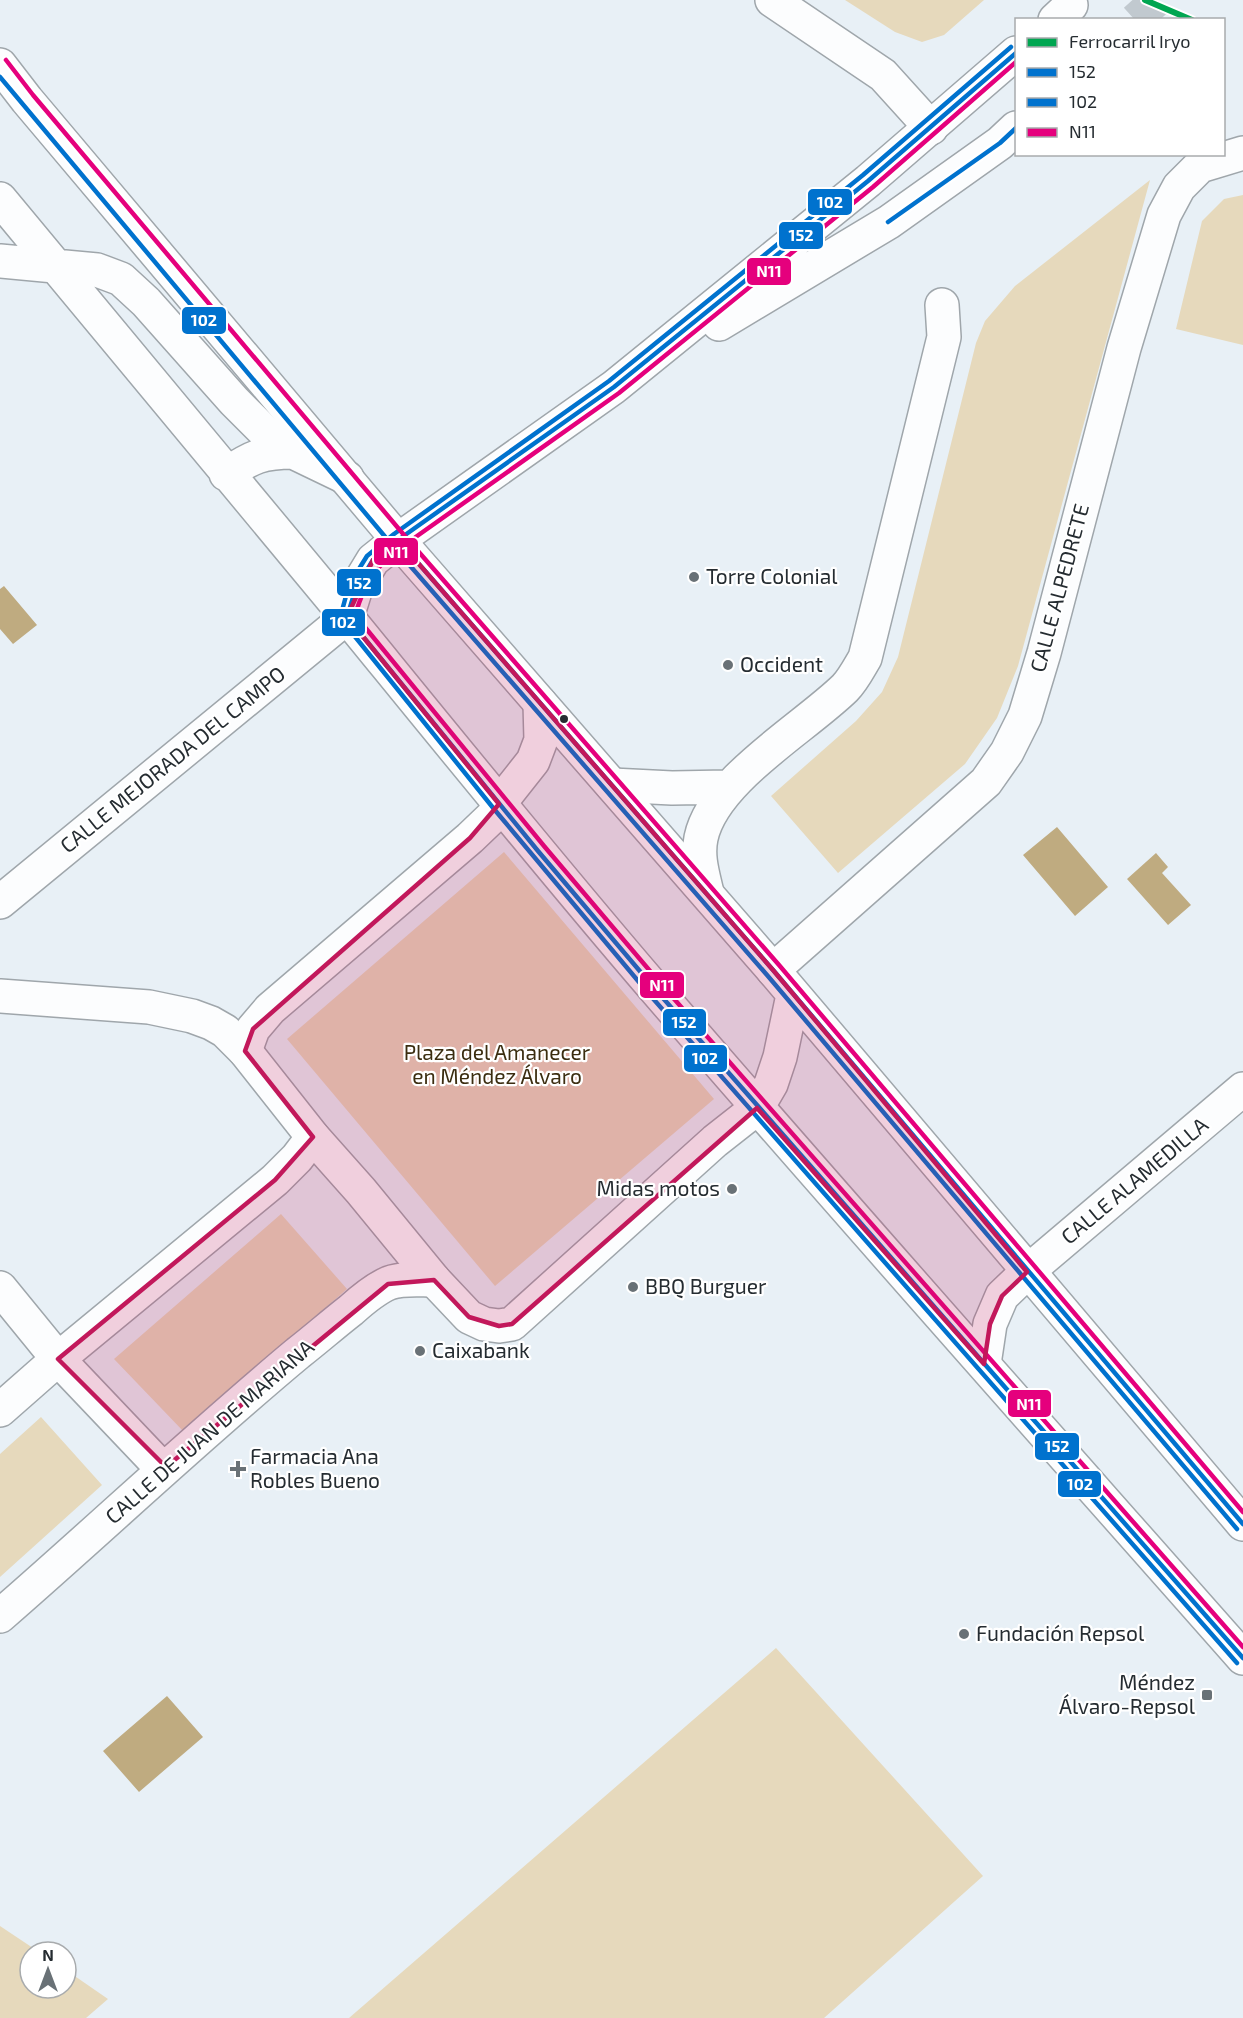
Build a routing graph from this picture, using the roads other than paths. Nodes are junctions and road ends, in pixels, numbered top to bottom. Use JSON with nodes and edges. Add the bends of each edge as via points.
{"nodes":[{"id":1,"x":772,"y":0,"type":"edge"},
{"id":2,"x":1015,"y":55,"type":"edge"},
{"id":3,"x":0,"y":65,"type":"edge"},
{"id":4,"x":931,"y":128,"type":"junction"},
{"id":5,"x":1015,"y":130,"type":"edge"},
{"id":6,"x":1243,"y":153,"type":"edge"},
{"id":7,"x":0,"y":199,"type":"edge"},
{"id":8,"x":0,"y":261,"type":"edge"},
{"id":9,"x":55,"y":265,"type":"junction"},
{"id":10,"x":942,"y":305,"type":"dead end"},
{"id":11,"x":614,"y":387,"type":"junction"},
{"id":12,"x":293,"y":452,"type":"junction"},
{"id":13,"x":226,"y":474,"type":"junction"},
{"id":14,"x":347,"y":478,"type":"junction"},
{"id":15,"x":398,"y":540,"type":"junction"},
{"id":16,"x":347,"y":617,"type":"junction"},
{"id":17,"x":540,"y":703,"type":"junction"},
{"id":18,"x":612,"y":785,"type":"junction"},
{"id":19,"x":728,"y":787,"type":"junction"},
{"id":20,"x":499,"y":804,"type":"junction"},
{"id":21,"x":707,"y":893,"type":"junction"},
{"id":22,"x":0,"y":902,"type":"edge"},
{"id":23,"x":773,"y":970,"type":"junction"},
{"id":24,"x":793,"y":995,"type":"junction"},
{"id":25,"x":0,"y":996,"type":"edge"},
{"id":26,"x":245,"y":1051,"type":"junction"},
{"id":27,"x":1243,"y":1089,"type":"edge"},
{"id":28,"x":757,"y":1108,"type":"junction"},
{"id":29,"x":313,"y":1137,"type":"junction"},
{"id":30,"x":1027,"y":1272,"type":"junction"},
{"id":31,"x":434,"y":1280,"type":"junction"},
{"id":32,"x":0,"y":1288,"type":"edge"},
{"id":33,"x":58,"y":1359,"type":"junction"},
{"id":34,"x":984,"y":1364,"type":"junction"},
{"id":35,"x":0,"y":1410,"type":"edge"},
{"id":36,"x":166,"y":1467,"type":"junction"},
{"id":37,"x":1243,"y":1524,"type":"edge"},
{"id":38,"x":0,"y":1616,"type":"edge"},
{"id":39,"x":1243,"y":1658,"type":"edge"}],
"edges":[{"from":1,"to":4,"type":"main road","via":[[884,75]]},
{"from":2,"to":4,"type":"main road"},
{"from":3,"to":14,"type":"main road"},
{"from":4,"to":11,"type":"main road"},
{"from":5,"to":11,"type":"main road","via":[[889,222]]},
{"from":6,"to":23,"type":"main road","name":"CALLE ALPEDRETE","via":[[1200,166],[1179,186],[1164,215],[1124,348],[1044,653],[1024,716],[1007,752],[986,782]]},
{"from":7,"to":9,"type":"main road"},
{"from":8,"to":9,"type":"main road"},
{"from":9,"to":12,"type":"main road","via":[[97,270],[121,279],[265,432]]},
{"from":9,"to":13,"type":"main road"},
{"from":10,"to":19,"type":"main road","via":[[944,337],[865,658],[846,687]]},
{"from":11,"to":15,"type":"main road"},
{"from":12,"to":13,"type":"main road","via":[[251,458]]},
{"from":12,"to":14,"type":"main road"},
{"from":13,"to":16,"type":"main road"},
{"from":14,"to":15,"type":"main road"},
{"from":15,"to":16,"type":"main road","via":[[373,560],[356,588]]},
{"from":15,"to":17,"type":"main road"},
{"from":16,"to":20,"type":"main road"},
{"from":16,"to":22,"type":"main road","name":"CALLE MEJORADA DEL CAMPO"},
{"from":17,"to":18,"type":"main road"},
{"from":17,"to":20,"type":"main road","via":[[541,740],[533,761]]},
{"from":18,"to":19,"type":"main road"},
{"from":18,"to":21,"type":"main road"},
{"from":19,"to":21,"type":"main road","via":[[701,838],[699,857]]},
{"from":20,"to":26,"type":"main road","via":[[493,816],[470,838],[270,1009],[253,1029]]},
{"from":20,"to":28,"type":"main road"},
{"from":21,"to":23,"type":"main road"},
{"from":23,"to":24,"type":"main road"},
{"from":24,"to":28,"type":"main road","via":[[780,1057]]},
{"from":24,"to":30,"type":"main road"},
{"from":25,"to":26,"type":"main road","via":[[182,1013],[225,1031]]},
{"from":26,"to":29,"type":"main road"},
{"from":27,"to":30,"type":"main road","name":"CALLE ALAMEDILLA"},
{"from":28,"to":31,"type":"main road","via":[[512,1324],[484,1324],[469,1317]]},
{"from":28,"to":34,"type":"main road"},
{"from":29,"to":31,"type":"main road"},
{"from":29,"to":33,"type":"main road","via":[[275,1180]]},
{"from":30,"to":34,"type":"main road","name":"CALLE ALAMEDILLA","via":[[1002,1296],[990,1324]]},
{"from":30,"to":37,"type":"main road"},
{"from":31,"to":36,"type":"main road","name":"CALLE DE JUAN DE MARIANA","via":[[405,1279],[367,1296]]},
{"from":32,"to":33,"type":"main road"},
{"from":33,"to":35,"type":"main road"},
{"from":33,"to":36,"type":"main road","via":[[154,1460]]},
{"from":34,"to":39,"type":"main road"},
{"from":36,"to":38,"type":"main road","name":"CALLE DE JUAN DE MARIANA"}]}
